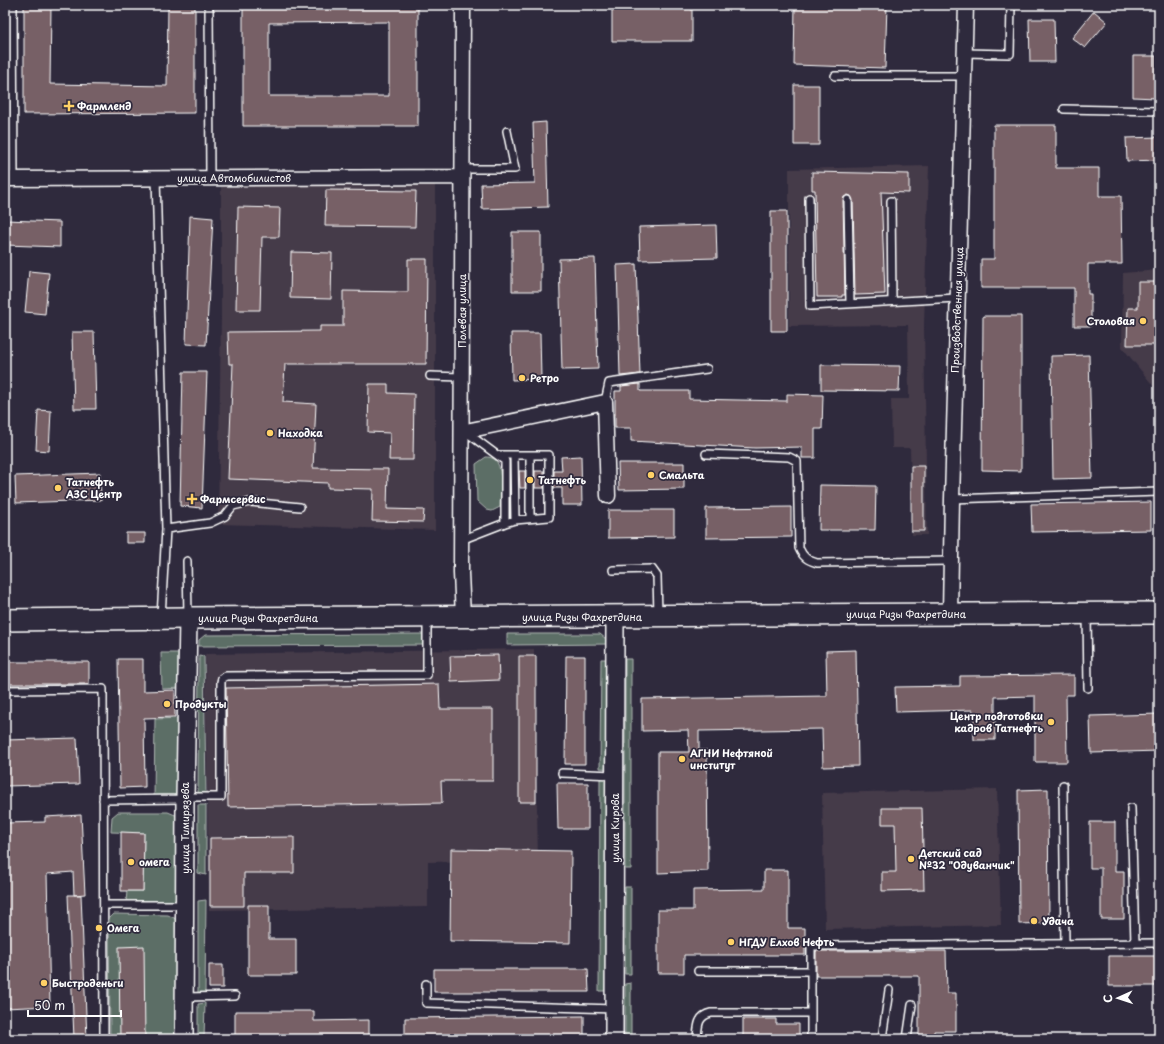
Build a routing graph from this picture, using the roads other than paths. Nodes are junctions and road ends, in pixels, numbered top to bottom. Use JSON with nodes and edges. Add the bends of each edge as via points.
{"nodes":[{"id":1,"x":13,"y":5,"type":"edge"},
{"id":2,"x":209,"y":5,"type":"edge"},
{"id":3,"x":463,"y":5,"type":"edge"},
{"id":4,"x":966,"y":5,"type":"edge"},
{"id":5,"x":1011,"y":5,"type":"edge"},
{"id":6,"x":965,"y":53,"type":"junction"},
{"id":7,"x":836,"y":76,"type":"dead end"},
{"id":8,"x":964,"y":76,"type":"junction"},
{"id":9,"x":1064,"y":109,"type":"dead end"},
{"id":10,"x":1159,"y":111,"type":"edge"},
{"id":11,"x":507,"y":131,"type":"dead end"},
{"id":12,"x":462,"y":173,"type":"junction"},
{"id":13,"x":156,"y":178,"type":"junction"},
{"id":14,"x":210,"y":178,"type":"junction"},
{"id":15,"x":10,"y":179,"type":"edge"},
{"id":16,"x":809,"y":198,"type":"dead end"},
{"id":17,"x":848,"y":200,"type":"dead end"},
{"id":18,"x":890,"y":201,"type":"dead end"},
{"id":19,"x":957,"y":298,"type":"junction"},
{"id":20,"x":892,"y":301,"type":"junction"},
{"id":21,"x":850,"y":304,"type":"junction"},
{"id":22,"x":707,"y":369,"type":"dead end"},
{"id":23,"x":430,"y":376,"type":"dead end"},
{"id":24,"x":462,"y":377,"type":"junction"},
{"id":25,"x":604,"y":402,"type":"junction"},
{"id":26,"x":464,"y":431,"type":"junction"},
{"id":27,"x":706,"y":454,"type":"dead end"},
{"id":28,"x":498,"y":455,"type":"junction"},
{"id":29,"x":514,"y":455,"type":"junction"},
{"id":30,"x":530,"y":456,"type":"junction"},
{"id":31,"x":1159,"y":492,"type":"edge"},
{"id":32,"x":608,"y":496,"type":"dead end"},
{"id":33,"x":952,"y":499,"type":"junction"},
{"id":34,"x":300,"y":507,"type":"dead end"},
{"id":35,"x":530,"y":518,"type":"junction"},
{"id":36,"x":515,"y":520,"type":"junction"},
{"id":37,"x":505,"y":523,"type":"junction"},
{"id":38,"x":166,"y":529,"type":"junction"},
{"id":39,"x":461,"y":540,"type":"junction"},
{"id":40,"x":187,"y":561,"type":"dead end"},
{"id":41,"x":951,"y":561,"type":"junction"},
{"id":42,"x":613,"y":570,"type":"dead end"},
{"id":43,"x":1159,"y":613,"type":"edge"},
{"id":44,"x":950,"y":614,"type":"junction"},
{"id":45,"x":1087,"y":614,"type":"junction"},
{"id":46,"x":615,"y":616,"type":"junction"},
{"id":47,"x":658,"y":616,"type":"junction"},
{"id":48,"x":427,"y":617,"type":"junction"},
{"id":49,"x":463,"y":617,"type":"junction"},
{"id":50,"x":188,"y":618,"type":"junction"},
{"id":51,"x":161,"y":619,"type":"junction"},
{"id":52,"x":5,"y":620,"type":"edge"},
{"id":53,"x":1088,"y":688,"type":"dead end"},
{"id":54,"x":5,"y":690,"type":"edge"},
{"id":55,"x":562,"y":773,"type":"dead end"},
{"id":56,"x":615,"y":775,"type":"junction"},
{"id":57,"x":1063,"y":785,"type":"dead end"},
{"id":58,"x":185,"y":798,"type":"junction"},
{"id":59,"x":103,"y":800,"type":"junction"},
{"id":60,"x":1132,"y":808,"type":"dead end"},
{"id":61,"x":104,"y":905,"type":"junction"},
{"id":62,"x":185,"y":905,"type":"junction"},
{"id":63,"x":1135,"y":943,"type":"junction"},
{"id":64,"x":1159,"y":943,"type":"edge"},
{"id":65,"x":1065,"y":944,"type":"junction"},
{"id":66,"x":698,"y":971,"type":"dead end"},
{"id":67,"x":811,"y":971,"type":"junction"},
{"id":68,"x":426,"y":984,"type":"dead end"},
{"id":69,"x":889,"y":990,"type":"dead end"},
{"id":70,"x":235,"y":996,"type":"dead end"},
{"id":71,"x":184,"y":997,"type":"junction"},
{"id":72,"x":912,"y":1005,"type":"dead end"},
{"id":73,"x":614,"y":1009,"type":"junction"},
{"id":74,"x":811,"y":1013,"type":"junction"},
{"id":75,"x":104,"y":1039,"type":"edge"},
{"id":76,"x":184,"y":1039,"type":"edge"},
{"id":77,"x":614,"y":1039,"type":"edge"},
{"id":78,"x":698,"y":1039,"type":"edge"},
{"id":79,"x":811,"y":1039,"type":"edge"},
{"id":80,"x":882,"y":1039,"type":"edge"},
{"id":81,"x":907,"y":1039,"type":"edge"}],
"edges":[{"from":1,"to":15,"type":"lane"},
{"from":2,"to":14,"type":"lane"},
{"from":3,"to":12,"type":"street","name":"Полевая улица"},
{"from":4,"to":6,"type":"street","name":"Производственная улица"},
{"from":5,"to":6,"type":"lane","via":[[1010,54]]},
{"from":6,"to":8,"type":"street","name":"Производственная улица"},
{"from":7,"to":8,"type":"lane"},
{"from":8,"to":19,"type":"street","name":"Производственная улица"},
{"from":9,"to":10,"type":"lane"},
{"from":11,"to":12,"type":"lane","via":[[515,169]]},
{"from":12,"to":14,"type":"street","name":"улица Автомобилистов"},
{"from":12,"to":24,"type":"street","name":"Полевая улица"},
{"from":13,"to":14,"type":"street","name":"улица Автомобилистов"},
{"from":13,"to":15,"type":"street","name":"улица Автомобилистов"},
{"from":13,"to":38,"type":"lane"},
{"from":16,"to":21,"type":"lane","via":[[810,306]]},
{"from":17,"to":21,"type":"lane"},
{"from":18,"to":20,"type":"lane"},
{"from":19,"to":20,"type":"lane"},
{"from":19,"to":33,"type":"street","name":"Производственная улица"},
{"from":20,"to":21,"type":"lane"},
{"from":22,"to":25,"type":"lane","via":[[609,383]]},
{"from":23,"to":24,"type":"lane"},
{"from":24,"to":26,"type":"street","name":"Полевая улица"},
{"from":25,"to":26,"type":"street"},
{"from":25,"to":32,"type":"street"},
{"from":26,"to":28,"type":"lane"},
{"from":26,"to":39,"type":"street","name":"Полевая улица"},
{"from":27,"to":41,"type":"lane","via":[[789,457],[798,462],[800,548],[808,560],[817,563]]},
{"from":28,"to":29,"type":"lane"},
{"from":28,"to":37,"type":"lane","via":[[505,460]]},
{"from":29,"to":30,"type":"lane"},
{"from":29,"to":36,"type":"lane"},
{"from":30,"to":35,"type":"lane"},
{"from":30,"to":35,"type":"lane","via":[[549,455],[549,517]]},
{"from":31,"to":33,"type":"lane"},
{"from":33,"to":41,"type":"street","name":"Производственная улица"},
{"from":34,"to":38,"type":"lane","via":[[250,502],[233,506],[225,516],[210,523]]},
{"from":35,"to":36,"type":"lane"},
{"from":36,"to":37,"type":"lane"},
{"from":37,"to":39,"type":"lane"},
{"from":38,"to":51,"type":"lane"},
{"from":39,"to":49,"type":"street","name":"Полевая улица"},
{"from":40,"to":50,"type":"lane"},
{"from":41,"to":44,"type":"street","name":"Производственная улица"},
{"from":42,"to":47,"type":"lane","via":[[652,569],[657,576]]},
{"from":43,"to":45,"type":"main road","name":"улица Ризы Фахретдина"},
{"from":44,"to":45,"type":"main road","name":"улица Ризы Фахретдина"},
{"from":44,"to":47,"type":"main road","name":"улица Ризы Фахретдина"},
{"from":45,"to":53,"type":"lane"},
{"from":46,"to":47,"type":"main road","name":"улица Ризы Фахретдина"},
{"from":46,"to":49,"type":"main road","name":"улица Ризы Фахретдина"},
{"from":46,"to":56,"type":"street","name":"улица Кирова"},
{"from":48,"to":49,"type":"main road","name":"улица Ризы Фахретдина"},
{"from":48,"to":50,"type":"main road","name":"улица Ризы Фахретдина"},
{"from":48,"to":58,"type":"lane","via":[[427,675],[222,678],[221,797]]},
{"from":50,"to":51,"type":"main road","name":"улица Ризы Фахретдина"},
{"from":50,"to":58,"type":"street","name":"улица Тимирязева"},
{"from":51,"to":52,"type":"main road","name":"улица Ризы Фахретдина"},
{"from":54,"to":59,"type":"lane","via":[[103,689]]},
{"from":55,"to":56,"type":"lane"},
{"from":56,"to":73,"type":"street","name":"улица Кирова"},
{"from":57,"to":65,"type":"lane"},
{"from":58,"to":59,"type":"lane"},
{"from":58,"to":62,"type":"street","name":"улица Тимирязева"},
{"from":59,"to":61,"type":"lane"},
{"from":60,"to":63,"type":"lane"},
{"from":61,"to":62,"type":"lane"},
{"from":61,"to":75,"type":"lane"},
{"from":62,"to":71,"type":"street","name":"улица Тимирязева"},
{"from":63,"to":64,"type":"lane"},
{"from":63,"to":65,"type":"lane"},
{"from":65,"to":67,"type":"lane","via":[[811,946]]},
{"from":66,"to":67,"type":"lane"},
{"from":67,"to":74,"type":"lane"},
{"from":68,"to":73,"type":"lane","via":[[426,1003]]},
{"from":69,"to":80,"type":"lane"},
{"from":70,"to":71,"type":"lane"},
{"from":71,"to":76,"type":"street","name":"улица Тимирязева"},
{"from":72,"to":81,"type":"lane"},
{"from":73,"to":77,"type":"street","name":"улица Кирова"},
{"from":74,"to":78,"type":"lane","via":[[706,1014],[699,1020]]},
{"from":74,"to":79,"type":"lane"}]}
